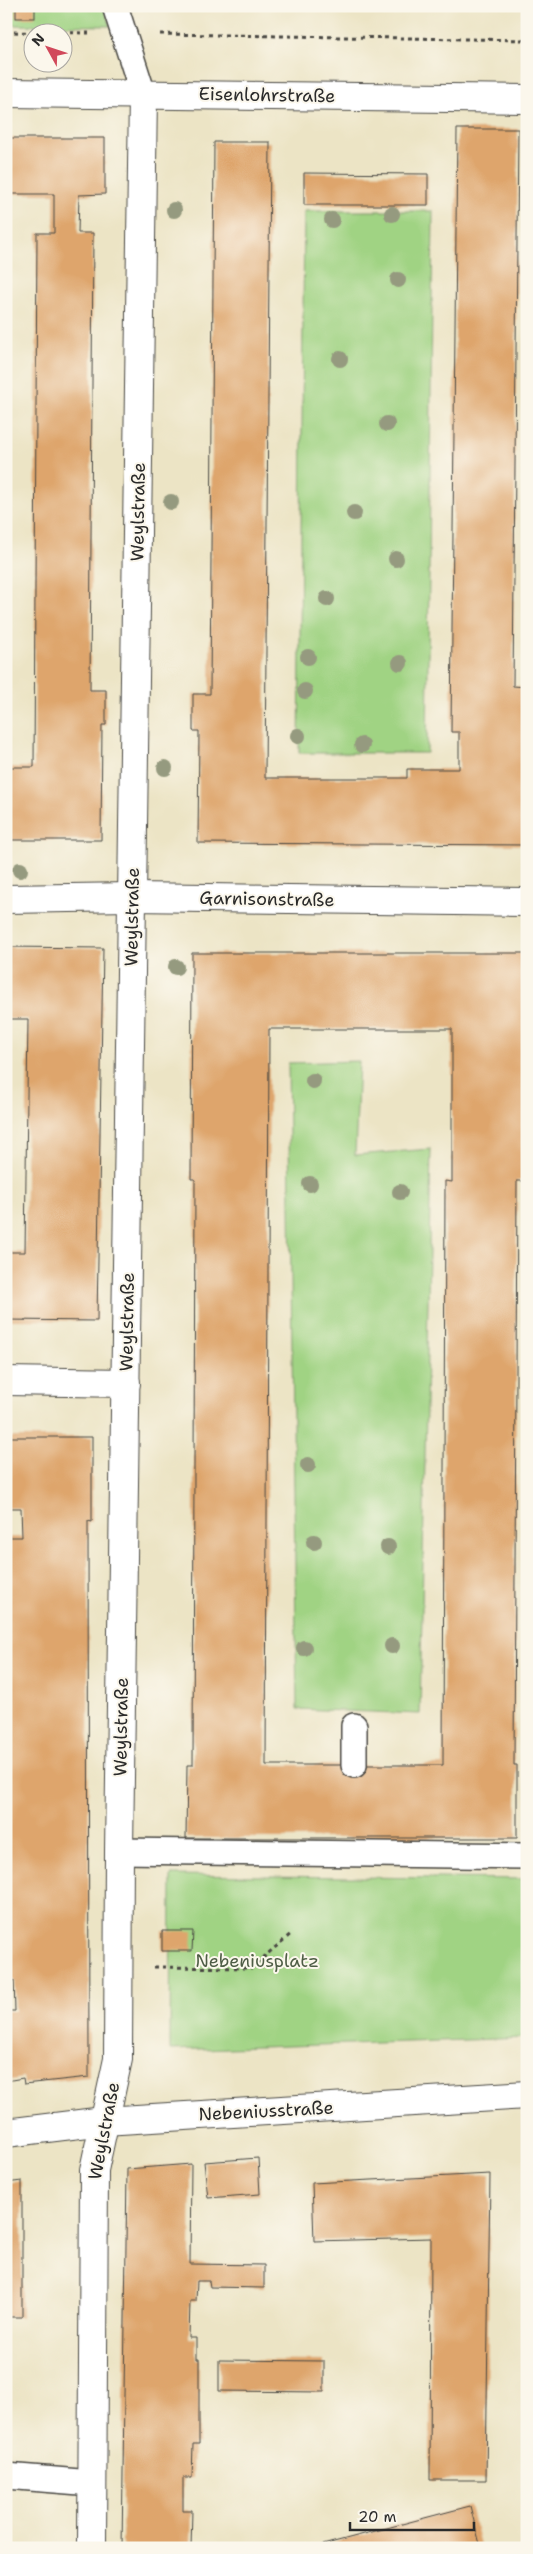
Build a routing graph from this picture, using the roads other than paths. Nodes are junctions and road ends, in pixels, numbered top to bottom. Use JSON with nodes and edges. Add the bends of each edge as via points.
{"nodes":[{"id":1,"x":115,"y":6,"type":"edge"},
{"id":2,"x":6,"y":93,"type":"edge"},
{"id":3,"x":144,"y":94,"type":"junction"},
{"id":4,"x":527,"y":99,"type":"edge"},
{"id":5,"x":132,"y":897,"type":"junction"},
{"id":6,"x":6,"y":899,"type":"edge"},
{"id":7,"x":527,"y":902,"type":"edge"},
{"id":8,"x":6,"y":1381,"type":"edge"},
{"id":9,"x":126,"y":1383,"type":"junction"},
{"id":10,"x":354,"y":1726,"type":"dead end"},
{"id":11,"x":354,"y":1765,"type":"dead end"},
{"id":12,"x":119,"y":1851,"type":"junction"},
{"id":13,"x":527,"y":1856,"type":"edge"},
{"id":14,"x":527,"y":2095,"type":"edge"},
{"id":15,"x":104,"y":2121,"type":"junction"},
{"id":16,"x":6,"y":2133,"type":"edge"},
{"id":17,"x":6,"y":2476,"type":"edge"},
{"id":18,"x":92,"y":2483,"type":"junction"},
{"id":19,"x":92,"y":2548,"type":"edge"}],
"edges":[{"from":1,"to":3,"type":"lane"},
{"from":2,"to":3,"type":"street","name":"Eisenlohrstraße"},
{"from":3,"to":4,"type":"street","name":"Eisenlohrstraße"},
{"from":3,"to":5,"type":"street","name":"Weylstraße"},
{"from":5,"to":6,"type":"street","name":"Garnisonstraße"},
{"from":5,"to":7,"type":"street","name":"Garnisonstraße"},
{"from":5,"to":9,"type":"street","name":"Weylstraße"},
{"from":8,"to":9,"type":"street"},
{"from":9,"to":12,"type":"street","name":"Weylstraße"},
{"from":10,"to":11,"type":"lane"},
{"from":12,"to":13,"type":"lane","via":[[353,1846]]},
{"from":12,"to":15,"type":"street","name":"Weylstraße","via":[[118,2060]]},
{"from":14,"to":15,"type":"street","name":"Nebeniusstraße"},
{"from":15,"to":16,"type":"street","name":"Nebeniusstraße"},
{"from":15,"to":18,"type":"street","name":"Weylstraße","via":[[94,2170]]},
{"from":17,"to":18,"type":"lane"},
{"from":18,"to":19,"type":"street","name":"Weylstraße"}]}
